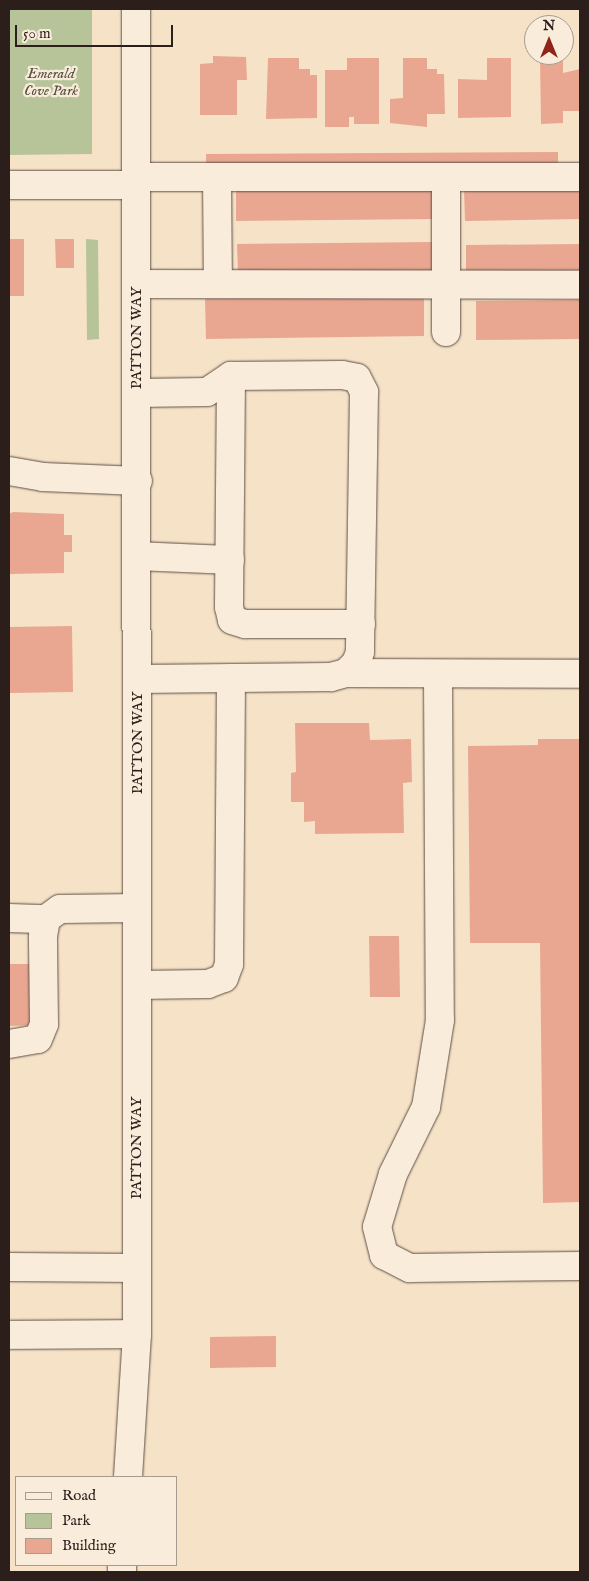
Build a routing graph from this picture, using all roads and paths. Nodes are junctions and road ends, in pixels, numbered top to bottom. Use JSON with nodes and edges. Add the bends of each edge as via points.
{"nodes":[{"id":1,"x":136,"y":9,"type":"edge"},
{"id":2,"x":217,"y":177,"type":"junction"},
{"id":3,"x":446,"y":177,"type":"junction"},
{"id":4,"x":580,"y":177,"type":"edge"},
{"id":5,"x":137,"y":181,"type":"junction"},
{"id":6,"x":9,"y":184,"type":"edge"},
{"id":7,"x":137,"y":284,"type":"junction"},
{"id":8,"x":218,"y":284,"type":"junction"},
{"id":9,"x":446,"y":284,"type":"junction"},
{"id":10,"x":580,"y":284,"type":"edge"},
{"id":11,"x":446,"y":332,"type":"dead end"},
{"id":12,"x":231,"y":376,"type":"junction"},
{"id":13,"x":138,"y":393,"type":"junction"},
{"id":14,"x":9,"y":471,"type":"edge"},
{"id":15,"x":138,"y":481,"type":"junction"},
{"id":16,"x":138,"y":556,"type":"junction"},
{"id":17,"x":230,"y":560,"type":"junction"},
{"id":18,"x":361,"y":624,"type":"junction"},
{"id":19,"x":346,"y":673,"type":"junction"},
{"id":20,"x":438,"y":674,"type":"junction"},
{"id":21,"x":580,"y":674,"type":"edge"},
{"id":22,"x":231,"y":678,"type":"junction"},
{"id":23,"x":138,"y":679,"type":"junction"},
{"id":24,"x":138,"y":908,"type":"junction"},
{"id":25,"x":9,"y":918,"type":"edge"},
{"id":26,"x":46,"y":919,"type":"junction"},
{"id":27,"x":138,"y":985,"type":"junction"},
{"id":28,"x":9,"y":1044,"type":"edge"},
{"id":29,"x":580,"y":1266,"type":"edge"},
{"id":30,"x":9,"y":1267,"type":"edge"},
{"id":31,"x":138,"y":1268,"type":"junction"},
{"id":32,"x":138,"y":1334,"type":"junction"},
{"id":33,"x":9,"y":1335,"type":"edge"},
{"id":34,"x":128,"y":1476,"type":"edge"}],
"edges":[{"from":1,"to":5,"type":"street","name":"PATTON WAY"},
{"from":2,"to":3,"type":"street"},
{"from":2,"to":5,"type":"street"},
{"from":2,"to":8,"type":"street"},
{"from":3,"to":4,"type":"street"},
{"from":3,"to":9,"type":"street"},
{"from":5,"to":6,"type":"street"},
{"from":5,"to":7,"type":"street","name":"PATTON WAY"},
{"from":7,"to":8,"type":"street"},
{"from":7,"to":13,"type":"street","name":"PATTON WAY"},
{"from":8,"to":9,"type":"street"},
{"from":9,"to":10,"type":"street"},
{"from":9,"to":11,"type":"street"},
{"from":12,"to":13,"type":"street","via":[[207,392]]},
{"from":12,"to":17,"type":"street"},
{"from":12,"to":18,"type":"street","via":[[342,375],[357,378],[364,392]]},
{"from":13,"to":15,"type":"street","name":"PATTON WAY"},
{"from":14,"to":15,"type":"street","via":[[43,477]]},
{"from":15,"to":16,"type":"street","name":"PATTON WAY"},
{"from":16,"to":17,"type":"street"},
{"from":16,"to":23,"type":"street","name":"PATTON WAY"},
{"from":17,"to":18,"type":"street","via":[[232,620],[245,624]]},
{"from":18,"to":19,"type":"street","via":[[360,652],[356,664]]},
{"from":19,"to":20,"type":"street"},
{"from":19,"to":22,"type":"street","via":[[331,677]]},
{"from":20,"to":21,"type":"street"},
{"from":20,"to":29,"type":"street","via":[[440,1020],[426,1107],[393,1174],[377,1226],[384,1255],[410,1268]]},
{"from":22,"to":23,"type":"street"},
{"from":22,"to":27,"type":"street","via":[[229,964],[224,978],[208,984]]},
{"from":23,"to":24,"type":"street","name":"PATTON WAY"},
{"from":24,"to":26,"type":"street","via":[[60,910]]},
{"from":24,"to":27,"type":"street","name":"PATTON WAY"},
{"from":25,"to":26,"type":"street"},
{"from":26,"to":28,"type":"street","via":[[43,936],[44,1024],[38,1039]]},
{"from":27,"to":31,"type":"street","name":"PATTON WAY"},
{"from":30,"to":31,"type":"street"},
{"from":31,"to":32,"type":"street","name":"PATTON WAY"},
{"from":32,"to":33,"type":"street"},
{"from":32,"to":34,"type":"street","name":"PATTON WAY"}]}
